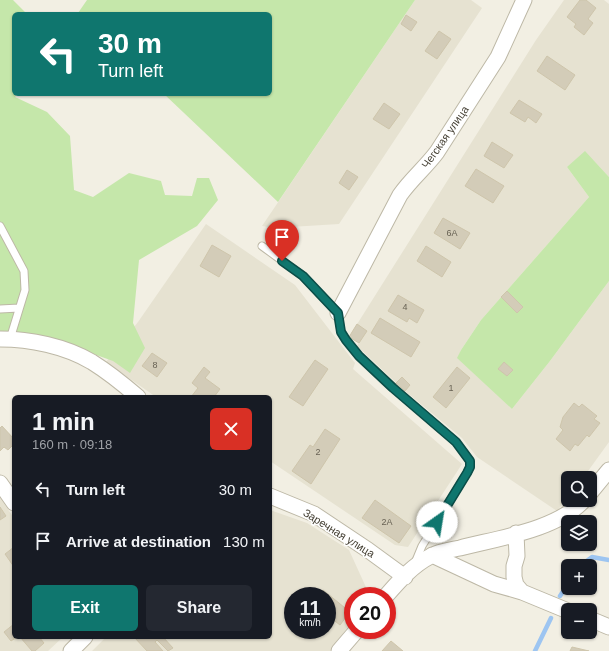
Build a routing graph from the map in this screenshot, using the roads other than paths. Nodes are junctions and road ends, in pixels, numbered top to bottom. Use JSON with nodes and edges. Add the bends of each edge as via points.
{"nodes":[{"id":1,"x":524,"y":0,"type":"edge"},
{"id":2,"x":0,"y":226,"type":"edge"},
{"id":3,"x":262,"y":246,"type":"dead end"},
{"id":4,"x":20,"y":308,"type":"junction"},
{"id":5,"x":0,"y":309,"type":"edge"},
{"id":6,"x":338,"y":313,"type":"junction"},
{"id":7,"x":5,"y":340,"type":"edge"},
{"id":8,"x":136,"y":395,"type":"edge"},
{"id":9,"x":609,"y":470,"type":"edge"},
{"id":10,"x":0,"y":483,"type":"edge"},
{"id":11,"x":597,"y":485,"type":"edge"},
{"id":12,"x":272,"y":497,"type":"edge"},
{"id":13,"x":12,"y":500,"type":"edge"},
{"id":14,"x":577,"y":507,"type":"edge"},
{"id":15,"x":516,"y":533,"type":"junction"},
{"id":16,"x":432,"y":555,"type":"junction"},
{"id":17,"x":409,"y":572,"type":"junction"},
{"id":18,"x":395,"y":587,"type":"edge"},
{"id":19,"x":522,"y":592,"type":"junction"},
{"id":20,"x":561,"y":607,"type":"edge"},
{"id":21,"x":597,"y":622,"type":"edge"},
{"id":22,"x":609,"y":627,"type":"edge"},
{"id":23,"x":83,"y":639,"type":"edge"},
{"id":24,"x":349,"y":639,"type":"edge"},
{"id":25,"x":71,"y":651,"type":"edge"},
{"id":26,"x":339,"y":651,"type":"edge"}],
"edges":[{"from":1,"to":6,"type":"street","name":"Чегская улица","via":[[498,57],[437,152],[400,195]]},
{"from":2,"to":4,"type":"lane","via":[[24,271],[25,290]]},
{"from":3,"to":6,"type":"lane","via":[[303,276]]},
{"from":4,"to":5,"type":"lane"},
{"from":4,"to":7,"type":"lane"},
{"from":6,"to":17,"type":"lane","via":[[341,332],[359,356],[456,442],[470,461],[467,473]]},
{"from":7,"to":8,"type":"street","via":[[63,349],[90,361]]},
{"from":9,"to":11,"type":"street"},
{"from":10,"to":13,"type":"street"},
{"from":12,"to":17,"type":"street","name":"Заречная улица","via":[[314,514],[368,550]]},
{"from":14,"to":15,"type":"street","via":[[564,517]]},
{"from":15,"to":16,"type":"street"},
{"from":15,"to":19,"type":"street","via":[[517,556],[514,577]]},
{"from":16,"to":17,"type":"street"},
{"from":16,"to":19,"type":"street","via":[[494,584]]},
{"from":17,"to":18,"type":"street"},
{"from":19,"to":20,"type":"street"},
{"from":21,"to":22,"type":"street"},
{"from":23,"to":25,"type":"street"},
{"from":24,"to":26,"type":"street"}]}
